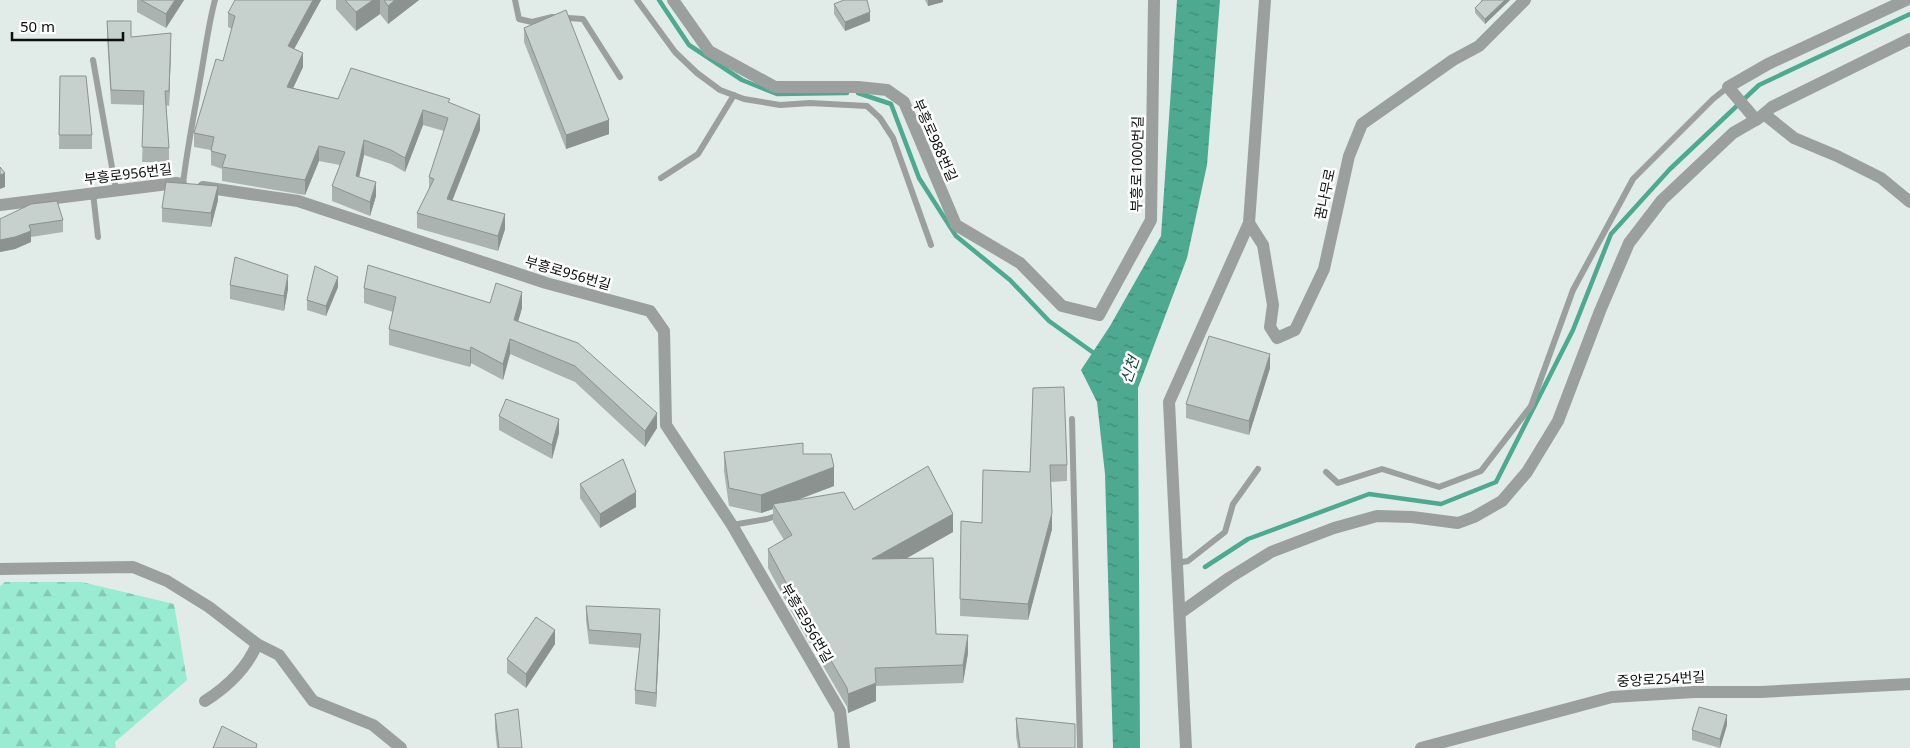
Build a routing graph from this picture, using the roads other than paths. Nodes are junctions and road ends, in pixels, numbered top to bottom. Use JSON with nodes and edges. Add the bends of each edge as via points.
{"nodes":[{"id":1,"x":216,"y":0,"type":"edge"},
{"id":2,"x":515,"y":0,"type":"edge"},
{"id":3,"x":637,"y":0,"type":"edge"},
{"id":4,"x":674,"y":0,"type":"edge"},
{"id":5,"x":1154,"y":0,"type":"edge"},
{"id":6,"x":1265,"y":0,"type":"edge"},
{"id":7,"x":1525,"y":0,"type":"edge"},
{"id":8,"x":1906,"y":0,"type":"edge"},
{"id":9,"x":1910,"y":39,"type":"edge"},
{"id":10,"x":93,"y":60,"type":"dead end"},
{"id":11,"x":620,"y":77,"type":"dead end"},
{"id":12,"x":1728,"y":87,"type":"junction"},
{"id":13,"x":734,"y":95,"type":"junction"},
{"id":14,"x":1760,"y":117,"type":"junction"},
{"id":15,"x":660,"y":178,"type":"dead end"},
{"id":16,"x":183,"y":184,"type":"junction"},
{"id":17,"x":116,"y":190,"type":"junction"},
{"id":18,"x":93,"y":193,"type":"junction"},
{"id":19,"x":1910,"y":202,"type":"edge"},
{"id":20,"x":0,"y":205,"type":"edge"},
{"id":21,"x":1249,"y":223,"type":"junction"},
{"id":22,"x":98,"y":237,"type":"dead end"},
{"id":23,"x":931,"y":246,"type":"dead end"},
{"id":24,"x":1099,"y":315,"type":"joint"},
{"id":25,"x":1072,"y":419,"type":"dead end"},
{"id":26,"x":1258,"y":469,"type":"dead end"},
{"id":27,"x":1326,"y":472,"type":"dead end"},
{"id":28,"x":785,"y":513,"type":"edge"},
{"id":29,"x":732,"y":525,"type":"junction"},
{"id":30,"x":1177,"y":563,"type":"junction"},
{"id":31,"x":0,"y":569,"type":"edge"},
{"id":32,"x":1180,"y":613,"type":"junction"},
{"id":33,"x":257,"y":644,"type":"junction"},
{"id":34,"x":1910,"y":684,"type":"edge"},
{"id":35,"x":206,"y":701,"type":"dead end"},
{"id":36,"x":401,"y":748,"type":"edge"},
{"id":37,"x":844,"y":748,"type":"edge"},
{"id":38,"x":1080,"y":748,"type":"edge"},
{"id":39,"x":1186,"y":748,"type":"edge"},
{"id":40,"x":1420,"y":748,"type":"edge"}],
"edges":[{"from":1,"to":16,"type":"lane","via":[[188,138]]},
{"from":2,"to":11,"type":"lane","via":[[520,19],[532,22],[552,16],[583,19]]},
{"from":3,"to":13,"type":"lane","via":[[675,52],[720,90]]},
{"from":4,"to":24,"type":"street","name":"부흥로988번길","via":[[709,51],[775,87],[887,90],[904,102],[956,225],[1020,263],[1062,306]]},
{"from":5,"to":24,"type":"street","name":"부흥로1000번길","via":[[1151,220]]},
{"from":6,"to":21,"type":"street"},
{"from":7,"to":21,"type":"street","name":"꿈나무로","via":[[1479,46],[1453,60],[1362,124],[1349,156],[1324,269],[1294,330],[1277,338],[1270,327],[1272,305],[1263,245]]},
{"from":8,"to":12,"type":"street","via":[[1768,64]]},
{"from":9,"to":14,"type":"street"},
{"from":10,"to":17,"type":"lane"},
{"from":12,"to":14,"type":"street"},
{"from":12,"to":27,"type":"lane","via":[[1633,179],[1573,290],[1530,406],[1481,471],[1438,487],[1382,469],[1338,483]]},
{"from":13,"to":15,"type":"lane","via":[[698,154]]},
{"from":13,"to":23,"type":"lane","via":[[780,105],[868,106],[892,138]]},
{"from":14,"to":19,"type":"street","via":[[1794,138],[1881,178]]},
{"from":14,"to":32,"type":"street","via":[[1733,133],[1662,200],[1630,243],[1558,421],[1527,472],[1502,501],[1458,523],[1377,516],[1334,528],[1271,552]]},
{"from":16,"to":17,"type":"street","name":"부흥로956번길"},
{"from":16,"to":29,"type":"street","name":"부흥로956번길","via":[[298,201],[546,283],[650,311],[664,331],[666,425]]},
{"from":17,"to":18,"type":"street","name":"부흥로956번길"},
{"from":18,"to":20,"type":"street","name":"부흥로956번길"},
{"from":18,"to":22,"type":"lane"},
{"from":21,"to":30,"type":"street","via":[[1169,402]]},
{"from":25,"to":38,"type":"lane"},
{"from":26,"to":30,"type":"lane","via":[[1233,504],[1225,532],[1188,561]]},
{"from":28,"to":29,"type":"lane"},
{"from":29,"to":37,"type":"street","name":"부흥로956번길","via":[[840,711]]},
{"from":30,"to":32,"type":"street"},
{"from":31,"to":33,"type":"street","via":[[133,566],[209,607]]},
{"from":32,"to":39,"type":"street"},
{"from":33,"to":35,"type":"street","via":[[251,659],[222,691]]},
{"from":33,"to":36,"type":"street","via":[[279,655],[313,701],[374,725]]},
{"from":34,"to":40,"type":"street","name":"중앙로254번길","via":[[1612,696]]}]}
